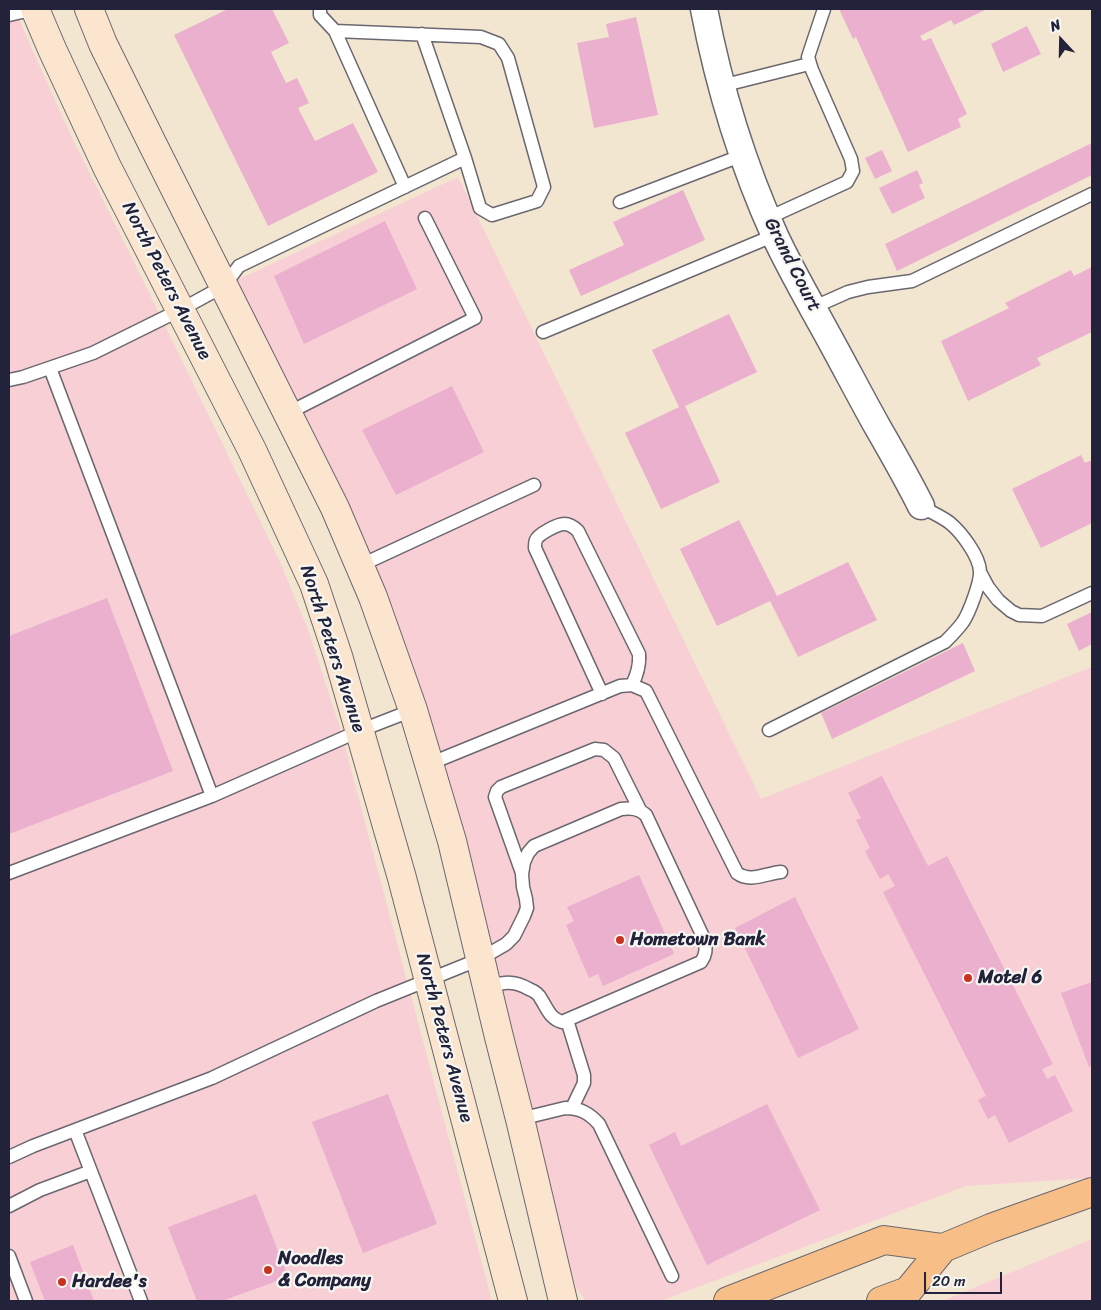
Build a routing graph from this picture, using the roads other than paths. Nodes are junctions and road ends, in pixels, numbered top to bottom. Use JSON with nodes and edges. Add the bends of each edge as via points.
{"nodes":[{"id":1,"x":35,"y":9,"type":"edge"},
{"id":2,"x":88,"y":9,"type":"edge"},
{"id":3,"x":320,"y":9,"type":"edge"},
{"id":4,"x":704,"y":9,"type":"edge"},
{"id":5,"x":824,"y":9,"type":"edge"},
{"id":6,"x":9,"y":15,"type":"edge"},
{"id":7,"x":334,"y":31,"type":"junction"},
{"id":8,"x":422,"y":34,"type":"junction"},
{"id":9,"x":809,"y":64,"type":"junction"},
{"id":10,"x":721,"y":86,"type":"junction"},
{"id":11,"x":743,"y":155,"type":"junction"},
{"id":12,"x":465,"y":158,"type":"junction"},
{"id":13,"x":405,"y":187,"type":"junction"},
{"id":14,"x":1092,"y":194,"type":"edge"},
{"id":15,"x":620,"y":202,"type":"dead end"},
{"id":16,"x":425,"y":218,"type":"dead end"},
{"id":17,"x":771,"y":226,"type":"junction"},
{"id":18,"x":224,"y":286,"type":"junction"},
{"id":19,"x":812,"y":308,"type":"junction"},
{"id":20,"x":180,"y":310,"type":"junction"},
{"id":21,"x":543,"y":332,"type":"dead end"},
{"id":22,"x":50,"y":368,"type":"junction"},
{"id":23,"x":9,"y":380,"type":"edge"},
{"id":24,"x":288,"y":414,"type":"junction"},
{"id":25,"x":534,"y":485,"type":"dead end"},
{"id":26,"x":921,"y":506,"type":"joint"},
{"id":27,"x":359,"y":566,"type":"junction"},
{"id":28,"x":980,"y":572,"type":"junction"},
{"id":29,"x":1092,"y":593,"type":"edge"},
{"id":30,"x":632,"y":686,"type":"junction"},
{"id":31,"x":602,"y":694,"type":"junction"},
{"id":32,"x":413,"y":710,"type":"junction"},
{"id":33,"x":769,"y":730,"type":"dead end"},
{"id":34,"x":359,"y":731,"type":"junction"},
{"id":35,"x":429,"y":764,"type":"junction"},
{"id":36,"x":212,"y":796,"type":"junction"},
{"id":37,"x":640,"y":810,"type":"junction"},
{"id":38,"x":781,"y":872,"type":"dead end"},
{"id":39,"x":9,"y":873,"type":"edge"},
{"id":40,"x":522,"y":874,"type":"junction"},
{"id":41,"x":480,"y":959,"type":"junction"},
{"id":42,"x":428,"y":979,"type":"junction"},
{"id":43,"x":487,"y":987,"type":"junction"},
{"id":44,"x":567,"y":1020,"type":"junction"},
{"id":45,"x":572,"y":1108,"type":"junction"},
{"id":46,"x":520,"y":1118,"type":"junction"},
{"id":47,"x":75,"y":1130,"type":"junction"},
{"id":48,"x":9,"y":1158,"type":"edge"},
{"id":49,"x":91,"y":1171,"type":"junction"},
{"id":50,"x":1092,"y":1192,"type":"edge"},
{"id":51,"x":9,"y":1206,"type":"edge"},
{"id":52,"x":944,"y":1248,"type":"junction"},
{"id":53,"x":9,"y":1256,"type":"edge"},
{"id":54,"x":672,"y":1276,"type":"dead end"},
{"id":55,"x":26,"y":1301,"type":"edge"},
{"id":56,"x":141,"y":1301,"type":"edge"},
{"id":57,"x":513,"y":1301,"type":"edge"},
{"id":58,"x":563,"y":1301,"type":"edge"},
{"id":59,"x":728,"y":1301,"type":"edge"},
{"id":60,"x":881,"y":1301,"type":"edge"}],
"edges":[{"from":1,"to":6,"type":"lane"},
{"from":1,"to":20,"type":"main road","name":"North Peters Avenue","via":[[107,167]]},
{"from":2,"to":18,"type":"main road"},
{"from":3,"to":7,"type":"lane","via":[[320,15]]},
{"from":4,"to":10,"type":"street","name":"Grand Court"},
{"from":5,"to":9,"type":"lane","via":[[810,49]]},
{"from":7,"to":8,"type":"lane"},
{"from":7,"to":13,"type":"lane"},
{"from":8,"to":12,"type":"lane"},
{"from":8,"to":12,"type":"lane","via":[[481,37],[499,44],[508,58],[544,187],[537,201],[492,215],[480,208]]},
{"from":9,"to":10,"type":"lane"},
{"from":9,"to":17,"type":"lane","via":[[851,159],[853,171],[847,182]]},
{"from":10,"to":11,"type":"street","name":"Grand Court"},
{"from":11,"to":15,"type":"lane"},
{"from":11,"to":17,"type":"street","name":"Grand Court"},
{"from":12,"to":13,"type":"lane"},
{"from":13,"to":18,"type":"lane","via":[[239,266]]},
{"from":14,"to":19,"type":"lane","via":[[912,281],[848,292]]},
{"from":16,"to":24,"type":"lane","via":[[475,318]]},
{"from":17,"to":19,"type":"street","name":"Grand Court"},
{"from":17,"to":21,"type":"lane"},
{"from":18,"to":20,"type":"lane"},
{"from":18,"to":24,"type":"main road"},
{"from":19,"to":26,"type":"street","name":"Grand Court"},
{"from":20,"to":22,"type":"lane","via":[[93,353]]},
{"from":20,"to":34,"type":"main road","name":"North Peters Avenue","via":[[252,450],[314,584]]},
{"from":22,"to":23,"type":"lane"},
{"from":22,"to":36,"type":"lane"},
{"from":24,"to":27,"type":"main road","via":[[335,508]]},
{"from":25,"to":27,"type":"lane"},
{"from":26,"to":28,"type":"lane","via":[[942,517],[961,534],[975,555]]},
{"from":27,"to":32,"type":"main road"},
{"from":28,"to":29,"type":"lane","via":[[998,600],[1019,615],[1042,616]]},
{"from":28,"to":33,"type":"lane","via":[[967,615],[946,642]]},
{"from":30,"to":31,"type":"lane","via":[[620,686]]},
{"from":30,"to":31,"type":"lane","via":[[639,654],[578,531],[569,524],[562,524],[540,535],[535,548]]},
{"from":30,"to":38,"type":"lane","via":[[646,691],[737,873],[749,878]]},
{"from":31,"to":35,"type":"lane"},
{"from":32,"to":34,"type":"lane"},
{"from":32,"to":35,"type":"main road"},
{"from":34,"to":36,"type":"lane"},
{"from":34,"to":42,"type":"main road","name":"North Peters Avenue"},
{"from":35,"to":41,"type":"main road","via":[[452,841]]},
{"from":36,"to":39,"type":"lane"},
{"from":37,"to":40,"type":"lane","via":[[621,809],[534,846],[524,862]]},
{"from":37,"to":40,"type":"lane","via":[[614,758],[604,750],[595,749],[501,787],[495,797]]},
{"from":37,"to":44,"type":"lane","via":[[646,814],[706,941],[704,958]]},
{"from":40,"to":41,"type":"lane","via":[[527,908],[520,925],[506,944]]},
{"from":41,"to":42,"type":"lane"},
{"from":41,"to":43,"type":"main road"},
{"from":42,"to":47,"type":"lane","via":[[212,1078]]},
{"from":42,"to":57,"type":"main road","name":"North Peters Avenue"},
{"from":43,"to":44,"type":"lane","via":[[510,982],[520,984],[540,996],[556,1020]]},
{"from":43,"to":46,"type":"main road"},
{"from":44,"to":45,"type":"lane","via":[[584,1075],[584,1083]]},
{"from":45,"to":46,"type":"lane"},
{"from":45,"to":54,"type":"lane","via":[[584,1111],[599,1124]]},
{"from":46,"to":58,"type":"main road"},
{"from":47,"to":48,"type":"lane"},
{"from":47,"to":49,"type":"lane"},
{"from":49,"to":51,"type":"lane","via":[[40,1190]]},
{"from":49,"to":56,"type":"lane"},
{"from":50,"to":52,"type":"main road"},
{"from":52,"to":59,"type":"main road","via":[[884,1240]]},
{"from":52,"to":60,"type":"main road","via":[[908,1291]]},
{"from":53,"to":55,"type":"lane"}]}
